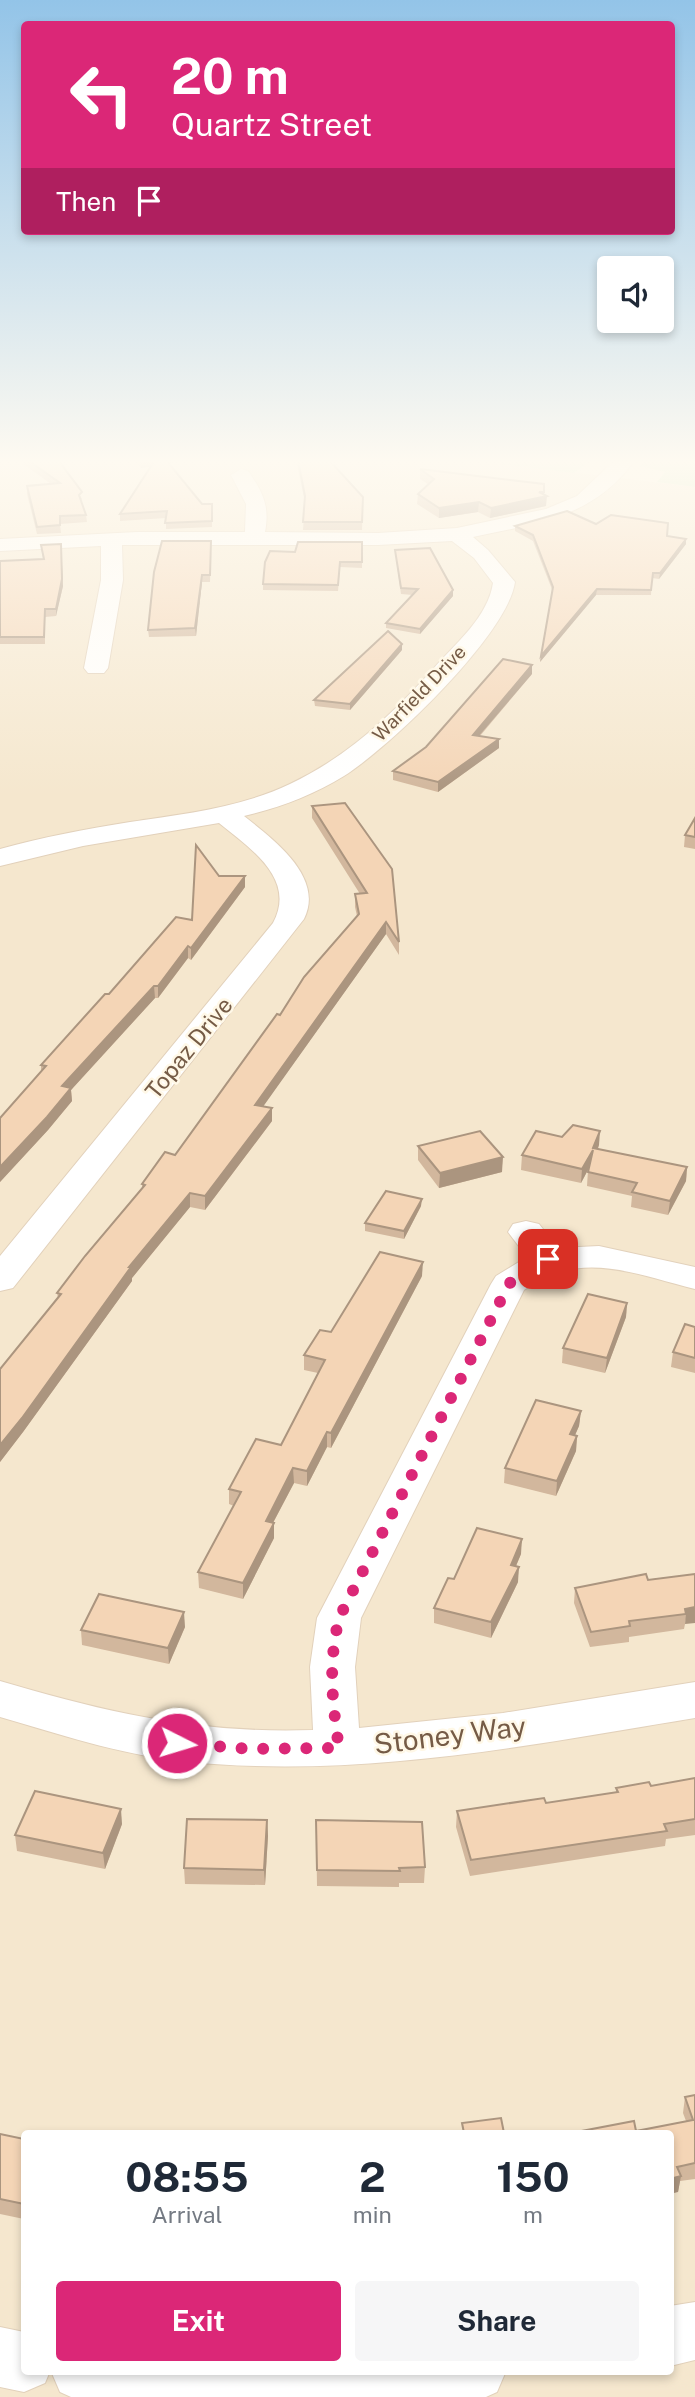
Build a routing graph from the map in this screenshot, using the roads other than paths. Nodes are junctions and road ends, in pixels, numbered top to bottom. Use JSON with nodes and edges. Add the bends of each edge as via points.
{"nodes":[{"id":1,"x":112,"y":572,"type":"edge"},
{"id":2,"x":496,"y":572,"type":"edge"},
{"id":3,"x":96,"y":668,"type":"dead end"},
{"id":4,"x":224,"y":813,"type":"junction"},
{"id":5,"x":0,"y":858,"type":"edge"},
{"id":6,"x":695,"y":1278,"type":"edge"},
{"id":7,"x":0,"y":1280,"type":"edge"},
{"id":8,"x":0,"y":1699,"type":"edge"},
{"id":9,"x":695,"y":1700,"type":"edge"},
{"id":10,"x":339,"y":1748,"type":"junction"},
{"id":11,"x":695,"y":2331,"type":"edge"},
{"id":12,"x":674,"y":2335,"type":"edge"},
{"id":13,"x":0,"y":2357,"type":"edge"},
{"id":14,"x":21,"y":2361,"type":"edge"},
{"id":15,"x":136,"y":2375,"type":"edge"},
{"id":16,"x":400,"y":2375,"type":"edge"}],
"edges":[{"from":1,"to":3,"type":"street"},
{"from":2,"to":4,"type":"street","name":"Warfield Drive","via":[[504,582],[493,615],[389,730],[333,772],[282,796]]},
{"from":4,"to":5,"type":"street","name":"Warfield Drive"},
{"from":4,"to":7,"type":"street","name":"Topaz Drive","via":[[286,871],[295,907],[286,926]]},
{"from":6,"to":10,"type":"street","via":[[537,1245],[525,1269],[509,1284],[339,1618],[331,1650],[330,1683]]},
{"from":8,"to":10,"type":"street","name":"Stoney Way","via":[[107,1730],[177,1743],[250,1749]]},
{"from":9,"to":10,"type":"street","name":"Stoney Way","via":[[430,1741]]},
{"from":11,"to":12,"type":"street"},
{"from":13,"to":14,"type":"street"},
{"from":15,"to":16,"type":"street","via":[[247,2383]]}]}
